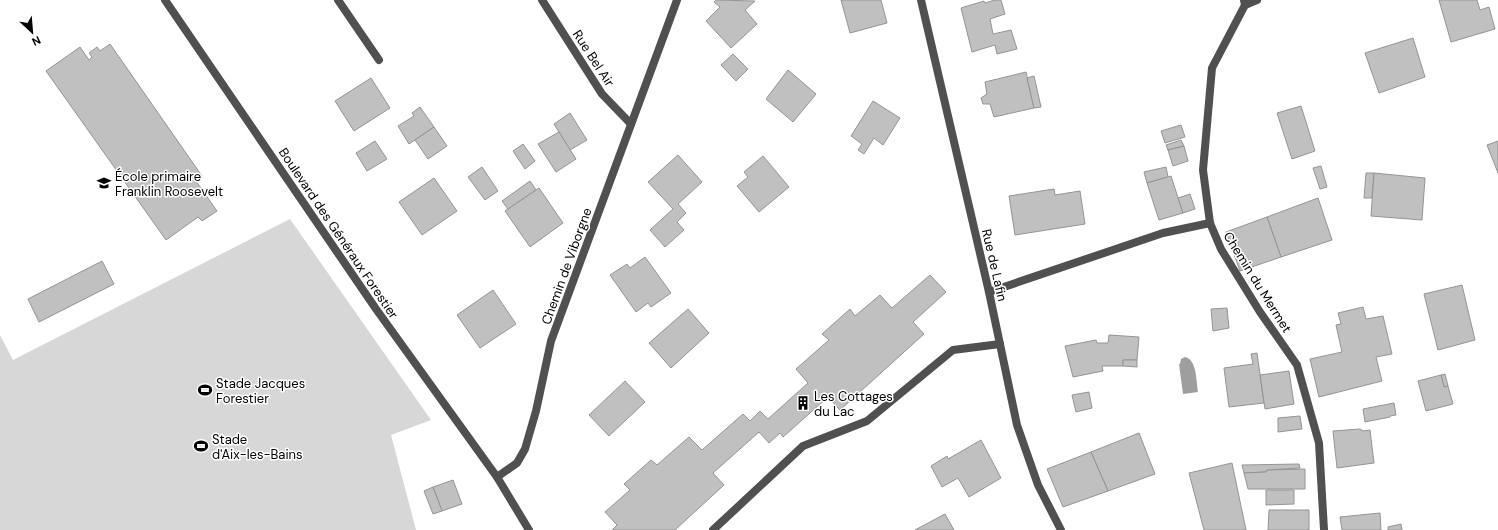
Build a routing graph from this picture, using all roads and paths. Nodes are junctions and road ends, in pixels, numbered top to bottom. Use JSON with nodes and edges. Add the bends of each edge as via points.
{"nodes":[{"id":1,"x":165,"y":0,"type":"edge"},
{"id":2,"x":338,"y":0,"type":"edge"},
{"id":3,"x":542,"y":0,"type":"edge"},
{"id":4,"x":678,"y":0,"type":"edge"},
{"id":5,"x":921,"y":0,"type":"edge"},
{"id":6,"x":1257,"y":0,"type":"edge"},
{"id":7,"x":1245,"y":2,"type":"edge"},
{"id":8,"x":379,"y":60,"type":"dead end"},
{"id":9,"x":631,"y":124,"type":"junction"},
{"id":10,"x":1210,"y":223,"type":"junction"},
{"id":11,"x":990,"y":292,"type":"junction"},
{"id":12,"x":1000,"y":344,"type":"junction"},
{"id":13,"x":497,"y":477,"type":"junction"},
{"id":14,"x":529,"y":530,"type":"edge"},
{"id":15,"x":713,"y":530,"type":"edge"},
{"id":16,"x":1061,"y":530,"type":"edge"},
{"id":17,"x":1324,"y":530,"type":"edge"}],
"edges":[{"from":1,"to":13,"type":"street","name":"Boulevard des Généraux Forestier","via":[[376,309]]},
{"from":2,"to":8,"type":"street"},
{"from":3,"to":9,"type":"street","name":"Rue Bel Air","via":[[602,94]]},
{"from":4,"to":9,"type":"street","name":"Chemin de Viborgne"},
{"from":5,"to":11,"type":"street","name":"Rue de Lafin"},
{"from":6,"to":7,"type":"street"},
{"from":7,"to":10,"type":"street","via":[[1212,68],[1203,170]]},
{"from":9,"to":13,"type":"street","name":"Chemin de Viborgne","via":[[551,341],[525,449],[517,463]]},
{"from":10,"to":11,"type":"street","name":"Chemin du Mermet","via":[[1163,233]]},
{"from":10,"to":17,"type":"street","name":"Chemin du Mermet","via":[[1221,249],[1297,365],[1319,443]]},
{"from":11,"to":12,"type":"street","name":"Rue de Lafin"},
{"from":12,"to":15,"type":"street","via":[[953,350],[867,420],[803,446]]},
{"from":12,"to":16,"type":"street","name":"Rue de Lafin","via":[[1016,425],[1038,485]]},
{"from":13,"to":14,"type":"street"}]}
